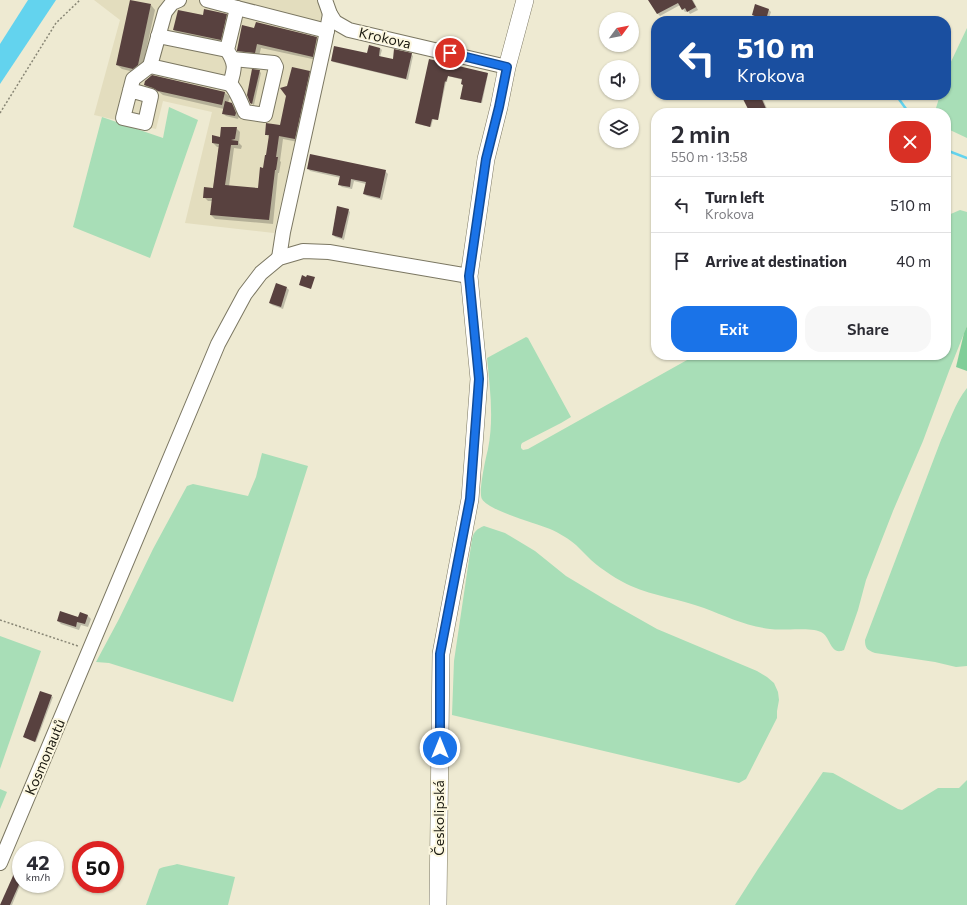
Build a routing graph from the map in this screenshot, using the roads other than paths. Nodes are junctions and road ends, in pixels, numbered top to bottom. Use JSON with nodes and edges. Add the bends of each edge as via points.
{"nodes":[{"id":1,"x":179,"y":0,"type":"edge"},
{"id":2,"x":207,"y":0,"type":"edge"},
{"id":3,"x":325,"y":0,"type":"edge"},
{"id":4,"x":524,"y":0,"type":"edge"},
{"id":5,"x":237,"y":8,"type":"junction"},
{"id":6,"x":330,"y":14,"type":"junction"},
{"id":7,"x":327,"y":30,"type":"junction"},
{"id":8,"x":158,"y":36,"type":"junction"},
{"id":9,"x":230,"y":54,"type":"junction"},
{"id":10,"x":150,"y":66,"type":"junction"},
{"id":11,"x":507,"y":67,"type":"junction"},
{"id":12,"x":230,"y":84,"type":"junction"},
{"id":13,"x":130,"y":90,"type":"dead end"},
{"id":14,"x":279,"y":258,"type":"junction"},
{"id":15,"x":469,"y":276,"type":"junction"},
{"id":16,"x":0,"y":863,"type":"edge"},
{"id":17,"x":438,"y":905,"type":"edge"}],
"edges":[{"from":1,"to":8,"type":"street","via":[[172,3],[165,12]]},
{"from":2,"to":5,"type":"street"},
{"from":3,"to":6,"type":"street","name":"Krokova"},
{"from":4,"to":11,"type":"main road","name":"Českolipská"},
{"from":5,"to":7,"type":"street"},
{"from":5,"to":9,"type":"street"},
{"from":6,"to":7,"type":"street"},
{"from":6,"to":11,"type":"street","name":"Krokova","via":[[335,22],[349,30]]},
{"from":7,"to":14,"type":"street","via":[[282,232]]},
{"from":8,"to":9,"type":"street"},
{"from":8,"to":10,"type":"street"},
{"from":9,"to":12,"type":"street","via":[[234,71]]},
{"from":9,"to":12,"type":"street","via":[[274,63],[276,67],[266,115],[245,112],[236,90]]},
{"from":10,"to":12,"type":"street"},
{"from":10,"to":13,"type":"street","via":[[133,79]]},
{"from":11,"to":15,"type":"main road","name":"Českolipská","via":[[486,159]]},
{"from":14,"to":15,"type":"street","via":[[303,251],[329,252]]},
{"from":14,"to":16,"type":"street","name":"Kosmonautů","via":[[262,273],[245,294],[218,344]]},
{"from":15,"to":17,"type":"main road","name":"Českolipská","via":[[479,379],[470,499],[440,654]]}]}
